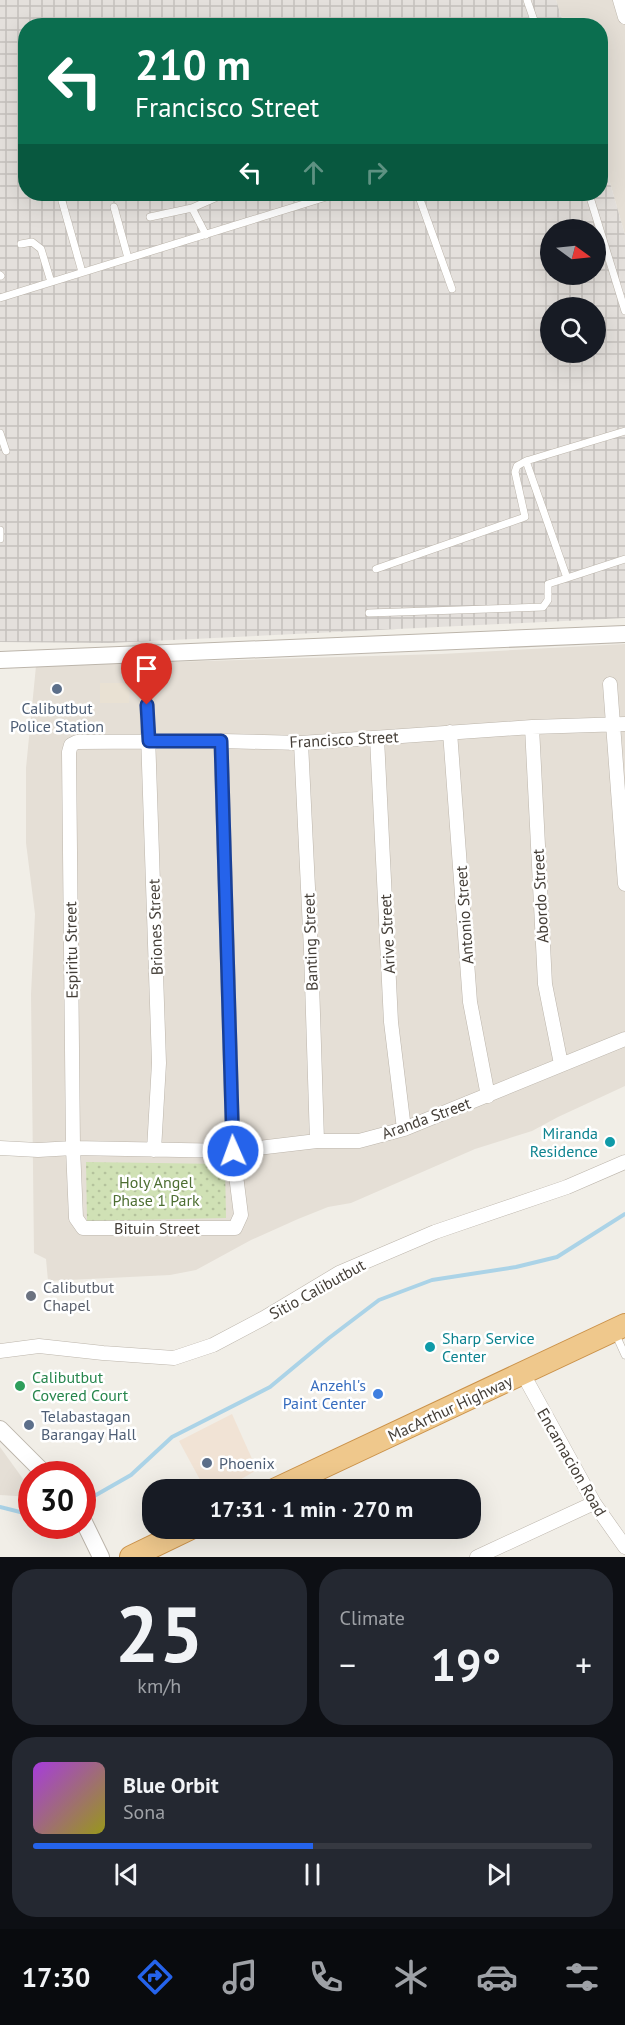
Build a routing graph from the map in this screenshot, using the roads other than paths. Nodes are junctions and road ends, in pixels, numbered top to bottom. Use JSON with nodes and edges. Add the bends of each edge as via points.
{"nodes":[{"id":1,"x":527,"y":0,"type":"edge"},
{"id":2,"x":620,"y":0,"type":"edge"},
{"id":3,"x":625,"y":16,"type":"edge"},
{"id":4,"x":533,"y":18,"type":"edge"},
{"id":5,"x":62,"y":201,"type":"edge"},
{"id":6,"x":208,"y":201,"type":"edge"},
{"id":7,"x":314,"y":201,"type":"edge"},
{"id":8,"x":421,"y":201,"type":"edge"},
{"id":9,"x":591,"y":201,"type":"edge"},
{"id":10,"x":114,"y":207,"type":"dead end"},
{"id":11,"x":192,"y":208,"type":"junction"},
{"id":12,"x":150,"y":217,"type":"dead end"},
{"id":13,"x":206,"y":235,"type":"junction"},
{"id":14,"x":21,"y":244,"type":"dead end"},
{"id":15,"x":128,"y":258,"type":"junction"},
{"id":16,"x":82,"y":273,"type":"junction"},
{"id":17,"x":51,"y":282,"type":"junction"},
{"id":18,"x":452,"y":289,"type":"dead end"},
{"id":19,"x":0,"y":298,"type":"edge"},
{"id":20,"x":625,"y":311,"type":"edge"},
{"id":21,"x":625,"y":431,"type":"edge"},
{"id":22,"x":0,"y":433,"type":"edge"},
{"id":23,"x":6,"y":451,"type":"dead end"},
{"id":24,"x":526,"y":461,"type":"junction"},
{"id":25,"x":0,"y":530,"type":"edge"},
{"id":26,"x":0,"y":539,"type":"edge"},
{"id":27,"x":625,"y":559,"type":"edge"},
{"id":28,"x":376,"y":568,"type":"dead end"},
{"id":29,"x":567,"y":578,"type":"junction"},
{"id":30,"x":369,"y":613,"type":"dead end"},
{"id":31,"x":625,"y":634,"type":"edge"},
{"id":32,"x":0,"y":660,"type":"edge"},
{"id":33,"x":610,"y":684,"type":"dead end"},
{"id":34,"x":147,"y":705,"type":"dead end"},
{"id":35,"x":619,"y":724,"type":"edge"},
{"id":36,"x":532,"y":727,"type":"junction"},
{"id":37,"x":450,"y":732,"type":"junction"},
{"id":38,"x":377,"y":738,"type":"junction"},
{"id":39,"x":149,"y":741,"type":"junction"},
{"id":40,"x":221,"y":741,"type":"junction"},
{"id":41,"x":301,"y":743,"type":"junction"},
{"id":42,"x":69,"y":752,"type":"joint"},
{"id":43,"x":625,"y":884,"type":"edge"},
{"id":44,"x":625,"y":1039,"type":"edge"},
{"id":45,"x":561,"y":1064,"type":"junction"},
{"id":46,"x":488,"y":1096,"type":"junction"},
{"id":47,"x":404,"y":1129,"type":"junction"},
{"id":48,"x":317,"y":1141,"type":"junction"},
{"id":49,"x":0,"y":1148,"type":"edge"},
{"id":50,"x":73,"y":1148,"type":"junction"},
{"id":51,"x":154,"y":1150,"type":"junction"},
{"id":52,"x":233,"y":1151,"type":"junction"},
{"id":53,"x":625,"y":1162,"type":"edge"},
{"id":54,"x":619,"y":1328,"type":"edge"},
{"id":55,"x":0,"y":1352,"type":"edge"},
{"id":56,"x":625,"y":1355,"type":"edge"},
{"id":57,"x":523,"y":1374,"type":"junction"},
{"id":58,"x":0,"y":1429,"type":"edge"},
{"id":59,"x":32,"y":1461,"type":"edge"},
{"id":60,"x":298,"y":1479,"type":"edge"},
{"id":61,"x":594,"y":1503,"type":"junction"},
{"id":62,"x":93,"y":1539,"type":"edge"},
{"id":63,"x":168,"y":1539,"type":"edge"},
{"id":64,"x":625,"y":1547,"type":"edge"},
{"id":65,"x":101,"y":1557,"type":"edge"},
{"id":66,"x":131,"y":1557,"type":"edge"},
{"id":67,"x":477,"y":1557,"type":"edge"}],
"edges":[{"from":1,"to":4,"type":"lane"},
{"from":2,"to":3,"type":"street"},
{"from":5,"to":16,"type":"lane"},
{"from":6,"to":11,"type":"lane"},
{"from":7,"to":13,"type":"lane"},
{"from":8,"to":18,"type":"lane"},
{"from":9,"to":20,"type":"lane"},
{"from":10,"to":15,"type":"lane"},
{"from":11,"to":12,"type":"lane"},
{"from":11,"to":13,"type":"lane"},
{"from":13,"to":15,"type":"lane"},
{"from":14,"to":17,"type":"lane","via":[[32,242],[41,249]]},
{"from":15,"to":16,"type":"lane"},
{"from":16,"to":17,"type":"lane"},
{"from":17,"to":19,"type":"lane"},
{"from":21,"to":24,"type":"lane"},
{"from":22,"to":23,"type":"lane"},
{"from":24,"to":28,"type":"lane","via":[[515,472],[525,517]]},
{"from":24,"to":29,"type":"lane"},
{"from":25,"to":26,"type":"lane"},
{"from":27,"to":29,"type":"lane"},
{"from":29,"to":30,"type":"lane","via":[[548,585],[548,600],[543,607]]},
{"from":31,"to":32,"type":"street"},
{"from":33,"to":35,"type":"street"},
{"from":34,"to":39,"type":"street","name":"Briones Street"},
{"from":35,"to":36,"type":"street","name":"Francisco Street"},
{"from":35,"to":43,"type":"street"},
{"from":36,"to":37,"type":"street","name":"Francisco Street"},
{"from":36,"to":45,"type":"street","name":"Abordo Street","via":[[545,984]]},
{"from":37,"to":38,"type":"street","name":"Francisco Street"},
{"from":37,"to":46,"type":"street","name":"Antonio Street","via":[[470,1002]]},
{"from":38,"to":41,"type":"street","name":"Francisco Street"},
{"from":38,"to":47,"type":"street","name":"Arive Street","via":[[391,1022]]},
{"from":39,"to":40,"type":"street","name":"Francisco Street"},
{"from":39,"to":42,"type":"street","name":"Francisco Street","via":[[77,742]]},
{"from":39,"to":51,"type":"street","name":"Briones Street","via":[[159,1063]]},
{"from":40,"to":41,"type":"street","name":"Francisco Street"},
{"from":40,"to":52,"type":"street"},
{"from":41,"to":48,"type":"street","name":"Banting Street"},
{"from":42,"to":50,"type":"street","name":"Espiritu Street"},
{"from":44,"to":45,"type":"street","name":"Aranda Street"},
{"from":45,"to":46,"type":"street","name":"Aranda Street"},
{"from":46,"to":47,"type":"street","name":"Aranda Street"},
{"from":47,"to":48,"type":"street","name":"Aranda Street","via":[[359,1141]]},
{"from":48,"to":52,"type":"street","name":"Aranda Street"},
{"from":49,"to":50,"type":"street","name":"Aranda Street"},
{"from":50,"to":51,"type":"street","name":"Aranda Street"},
{"from":50,"to":52,"type":"street","name":"Bituin Street","via":[[76,1218],[82,1228],[235,1228],[241,1215]]},
{"from":51,"to":52,"type":"street","name":"Aranda Street"},
{"from":53,"to":55,"type":"street","name":"Sitio Calibutbut","via":[[567,1187],[435,1232],[339,1273],[223,1340],[174,1358],[39,1346]]},
{"from":54,"to":56,"type":"lane"},
{"from":54,"to":57,"type":"highway","name":"MacArthur Highway"},
{"from":57,"to":60,"type":"highway","name":"MacArthur Highway"},
{"from":57,"to":61,"type":"street","name":"Encarnacion Road"},
{"from":58,"to":59,"type":"street"},
{"from":61,"to":64,"type":"street","name":"Encarnacion Road"},
{"from":61,"to":67,"type":"street"},
{"from":62,"to":65,"type":"street"},
{"from":63,"to":66,"type":"highway"}]}
